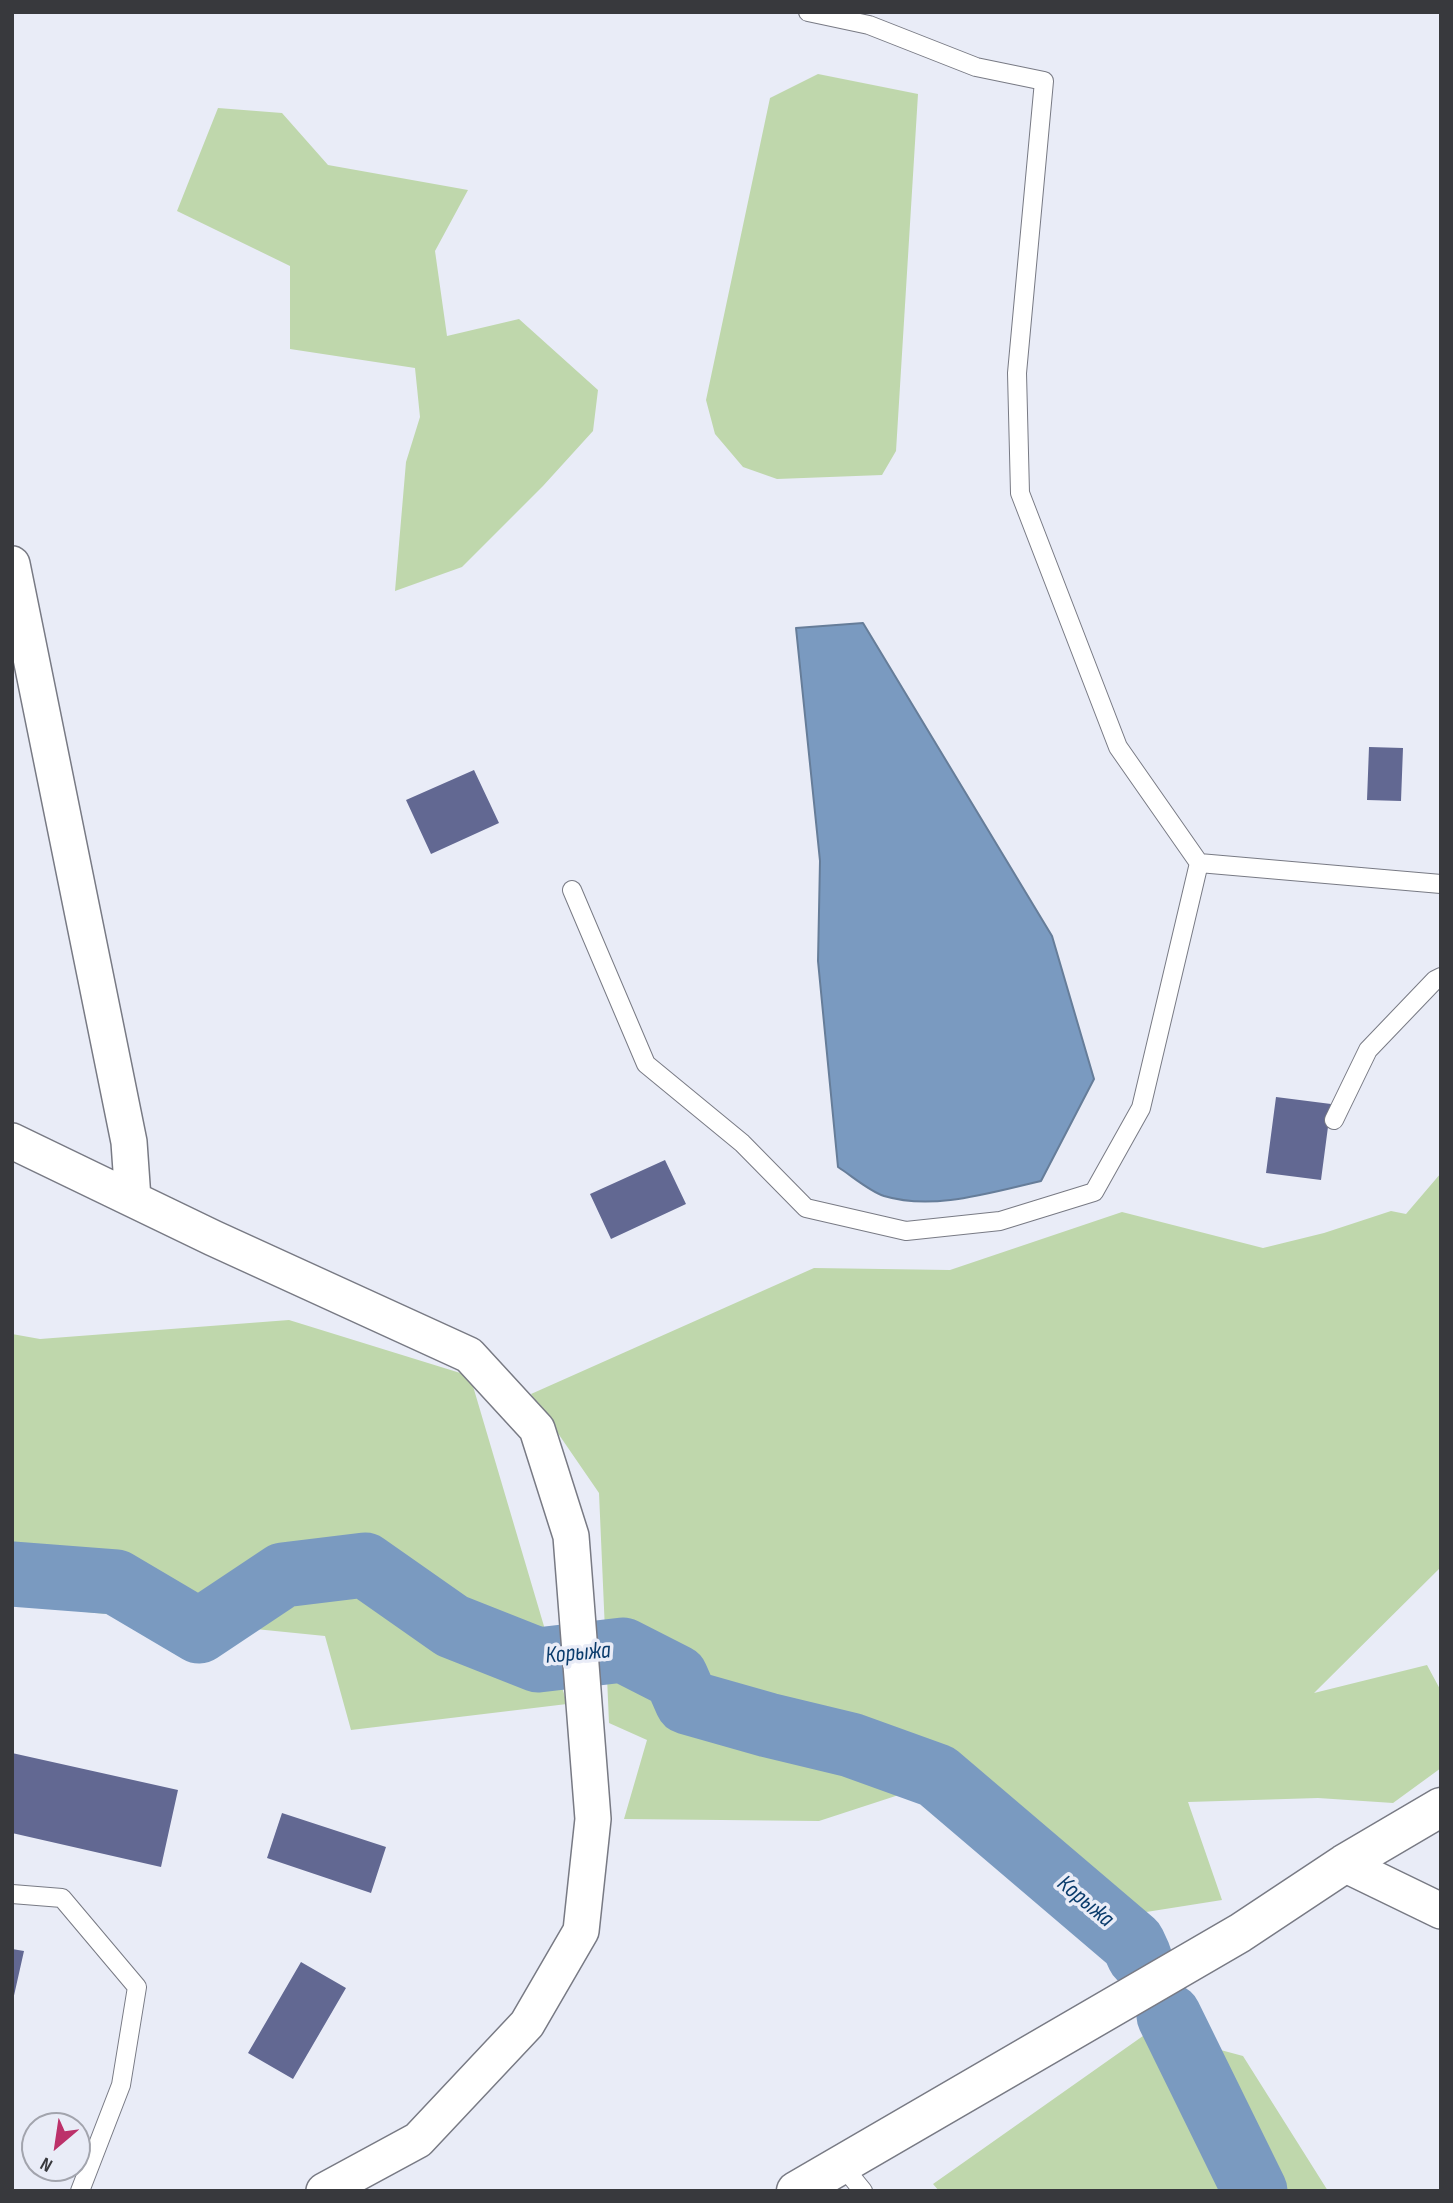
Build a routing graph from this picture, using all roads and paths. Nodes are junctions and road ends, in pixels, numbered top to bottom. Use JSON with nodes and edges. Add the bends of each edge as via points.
{"nodes":[{"id":1,"x":808,"y":12,"type":"edge"},
{"id":2,"x":12,"y":564,"type":"edge"},
{"id":3,"x":1199,"y":863,"type":"junction"},
{"id":4,"x":1441,"y":884,"type":"edge"},
{"id":5,"x":572,"y":890,"type":"dead end"},
{"id":6,"x":1441,"y":976,"type":"edge"},
{"id":7,"x":1334,"y":1120,"type":"dead end"},
{"id":8,"x":12,"y":1141,"type":"edge"},
{"id":9,"x":134,"y":1199,"type":"junction"},
{"id":10,"x":1441,"y":1807,"type":"edge"},
{"id":11,"x":1344,"y":1864,"type":"junction"},
{"id":12,"x":12,"y":1894,"type":"edge"},
{"id":13,"x":1441,"y":1912,"type":"edge"},
{"id":14,"x":852,"y":2177,"type":"edge"},
{"id":15,"x":80,"y":2191,"type":"edge"},
{"id":16,"x":324,"y":2191,"type":"edge"},
{"id":17,"x":796,"y":2191,"type":"edge"}],
"edges":[{"from":1,"to":3,"type":"lane","via":[[869,25],[976,67],[1044,81],[1017,373],[1020,493],[1118,747]]},
{"from":2,"to":9,"type":"street","via":[[129,1142]]},
{"from":3,"to":4,"type":"lane"},
{"from":3,"to":5,"type":"lane","via":[[1141,1108],[1094,1192],[1000,1221],[906,1231],[806,1208],[742,1143],[646,1064]]},
{"from":6,"to":7,"type":"lane","via":[[1368,1050]]},
{"from":8,"to":9,"type":"street"},
{"from":9,"to":16,"type":"street","via":[[470,1355],[537,1429],[571,1536],[593,1819],[581,1931],[527,2024],[418,2140]]},
{"from":10,"to":11,"type":"main road"},
{"from":11,"to":13,"type":"street"},
{"from":11,"to":14,"type":"main road"},
{"from":12,"to":15,"type":"lane","via":[[62,1898],[137,1987],[121,2085]]},
{"from":14,"to":17,"type":"main road"}]}
